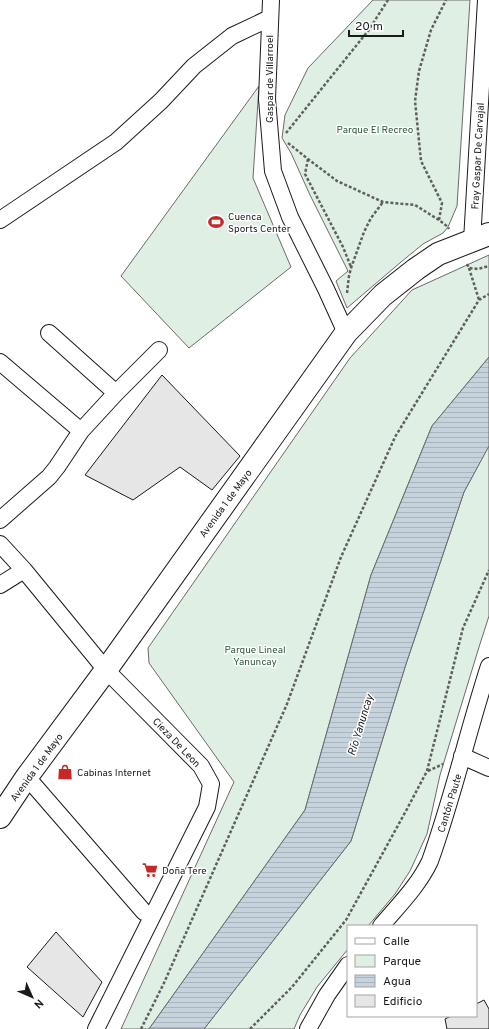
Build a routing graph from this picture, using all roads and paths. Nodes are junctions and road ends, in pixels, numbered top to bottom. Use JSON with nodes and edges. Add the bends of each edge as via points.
{"nodes":[{"id":1,"x":271,"y":0,"type":"edge"},
{"id":2,"x":388,"y":0,"type":"edge"},
{"id":3,"x":446,"y":0,"type":"edge"},
{"id":4,"x":486,"y":0,"type":"edge"},
{"id":5,"x":270,"y":18,"type":"junction"},
{"id":6,"x":308,"y":159,"type":"junction"},
{"id":7,"x":383,"y":202,"type":"junction"},
{"id":8,"x":0,"y":220,"type":"edge"},
{"id":9,"x":439,"y":220,"type":"junction"},
{"id":10,"x":448,"y":227,"type":"dead end"},
{"id":11,"x":481,"y":237,"type":"edge"},
{"id":12,"x":351,"y":268,"type":"junction"},
{"id":13,"x":469,"y":268,"type":"dead end"},
{"id":14,"x":489,"y":294,"type":"edge"},
{"id":15,"x":347,"y":298,"type":"dead end"},
{"id":16,"x":479,"y":300,"type":"junction"},
{"id":17,"x":49,"y":333,"type":"dead end"},
{"id":18,"x":346,"y":333,"type":"junction"},
{"id":19,"x":159,"y":350,"type":"dead end"},
{"id":20,"x":0,"y":362,"type":"edge"},
{"id":21,"x":116,"y":393,"type":"junction"},
{"id":22,"x":81,"y":431,"type":"junction"},
{"id":23,"x":0,"y":520,"type":"edge"},
{"id":24,"x":0,"y":544,"type":"edge"},
{"id":25,"x":24,"y":570,"type":"junction"},
{"id":26,"x":489,"y":570,"type":"edge"},
{"id":27,"x":0,"y":585,"type":"edge"},
{"id":28,"x":489,"y":666,"type":"edge"},
{"id":29,"x":106,"y":670,"type":"junction"},
{"id":30,"x":462,"y":756,"type":"junction"},
{"id":31,"x":489,"y":768,"type":"edge"},
{"id":32,"x":26,"y":778,"type":"junction"},
{"id":33,"x":0,"y":817,"type":"edge"},
{"id":34,"x":144,"y":912,"type":"dead end"},
{"id":35,"x":382,"y":925,"type":"edge"},
{"id":36,"x":347,"y":966,"type":"edge"},
{"id":37,"x":96,"y":1029,"type":"edge"},
{"id":38,"x":141,"y":1029,"type":"edge"},
{"id":39,"x":250,"y":1029,"type":"edge"},
{"id":40,"x":308,"y":1029,"type":"edge"}],
"edges":[{"from":1,"to":5,"type":"street","name":"Gaspar de Villarroel"},
{"from":2,"to":6,"type":"path","via":[[368,31],[282,138]]},
{"from":3,"to":9,"type":"path","via":[[431,30],[419,71],[415,100],[421,161],[442,203]]},
{"from":4,"to":11,"type":"street","name":"Fray Gaspar De Carvajal"},
{"from":5,"to":8,"type":"street","via":[[232,36],[194,66],[162,101],[116,142]]},
{"from":5,"to":18,"type":"street","name":"Gaspar de Villarroel","via":[[267,99],[273,171],[290,217]]},
{"from":6,"to":7,"type":"path","via":[[337,181]]},
{"from":6,"to":12,"type":"path","via":[[304,174]]},
{"from":7,"to":9,"type":"path","via":[[415,204]]},
{"from":7,"to":12,"type":"path","via":[[364,232]]},
{"from":9,"to":10,"type":"path"},
{"from":11,"to":18,"type":"main road","name":"Avenida 1 de Mayo","via":[[438,254],[416,269],[384,295]]},
{"from":12,"to":15,"type":"path"},
{"from":13,"to":16,"type":"path"},
{"from":14,"to":16,"type":"path"},
{"from":16,"to":38,"type":"path","via":[[395,437],[341,557],[287,704],[164,983]]},
{"from":17,"to":21,"type":"street"},
{"from":18,"to":29,"type":"main road","name":"Avenida 1 de Mayo"},
{"from":19,"to":21,"type":"street"},
{"from":20,"to":22,"type":"street"},
{"from":21,"to":22,"type":"street"},
{"from":22,"to":23,"type":"street","via":[[58,467]]},
{"from":24,"to":25,"type":"street"},
{"from":25,"to":27,"type":"street"},
{"from":25,"to":29,"type":"street","name":"Cieza De Leon"},
{"from":26,"to":39,"type":"path","via":[[463,628],[427,771],[408,809],[346,920],[292,988]]},
{"from":28,"to":30,"type":"street","name":"Cantón Paute"},
{"from":29,"to":32,"type":"main road","name":"Avenida 1 de Mayo"},
{"from":29,"to":37,"type":"street","name":"Cieza De Leon","via":[[201,766],[211,784],[207,807]]},
{"from":30,"to":31,"type":"street"},
{"from":30,"to":35,"type":"street","name":"Cantón Paute","via":[[450,802],[427,868]]},
{"from":32,"to":33,"type":"main road","name":"Avenida 1 de Mayo"},
{"from":32,"to":34,"type":"street"},
{"from":36,"to":40,"type":"street"}]}
